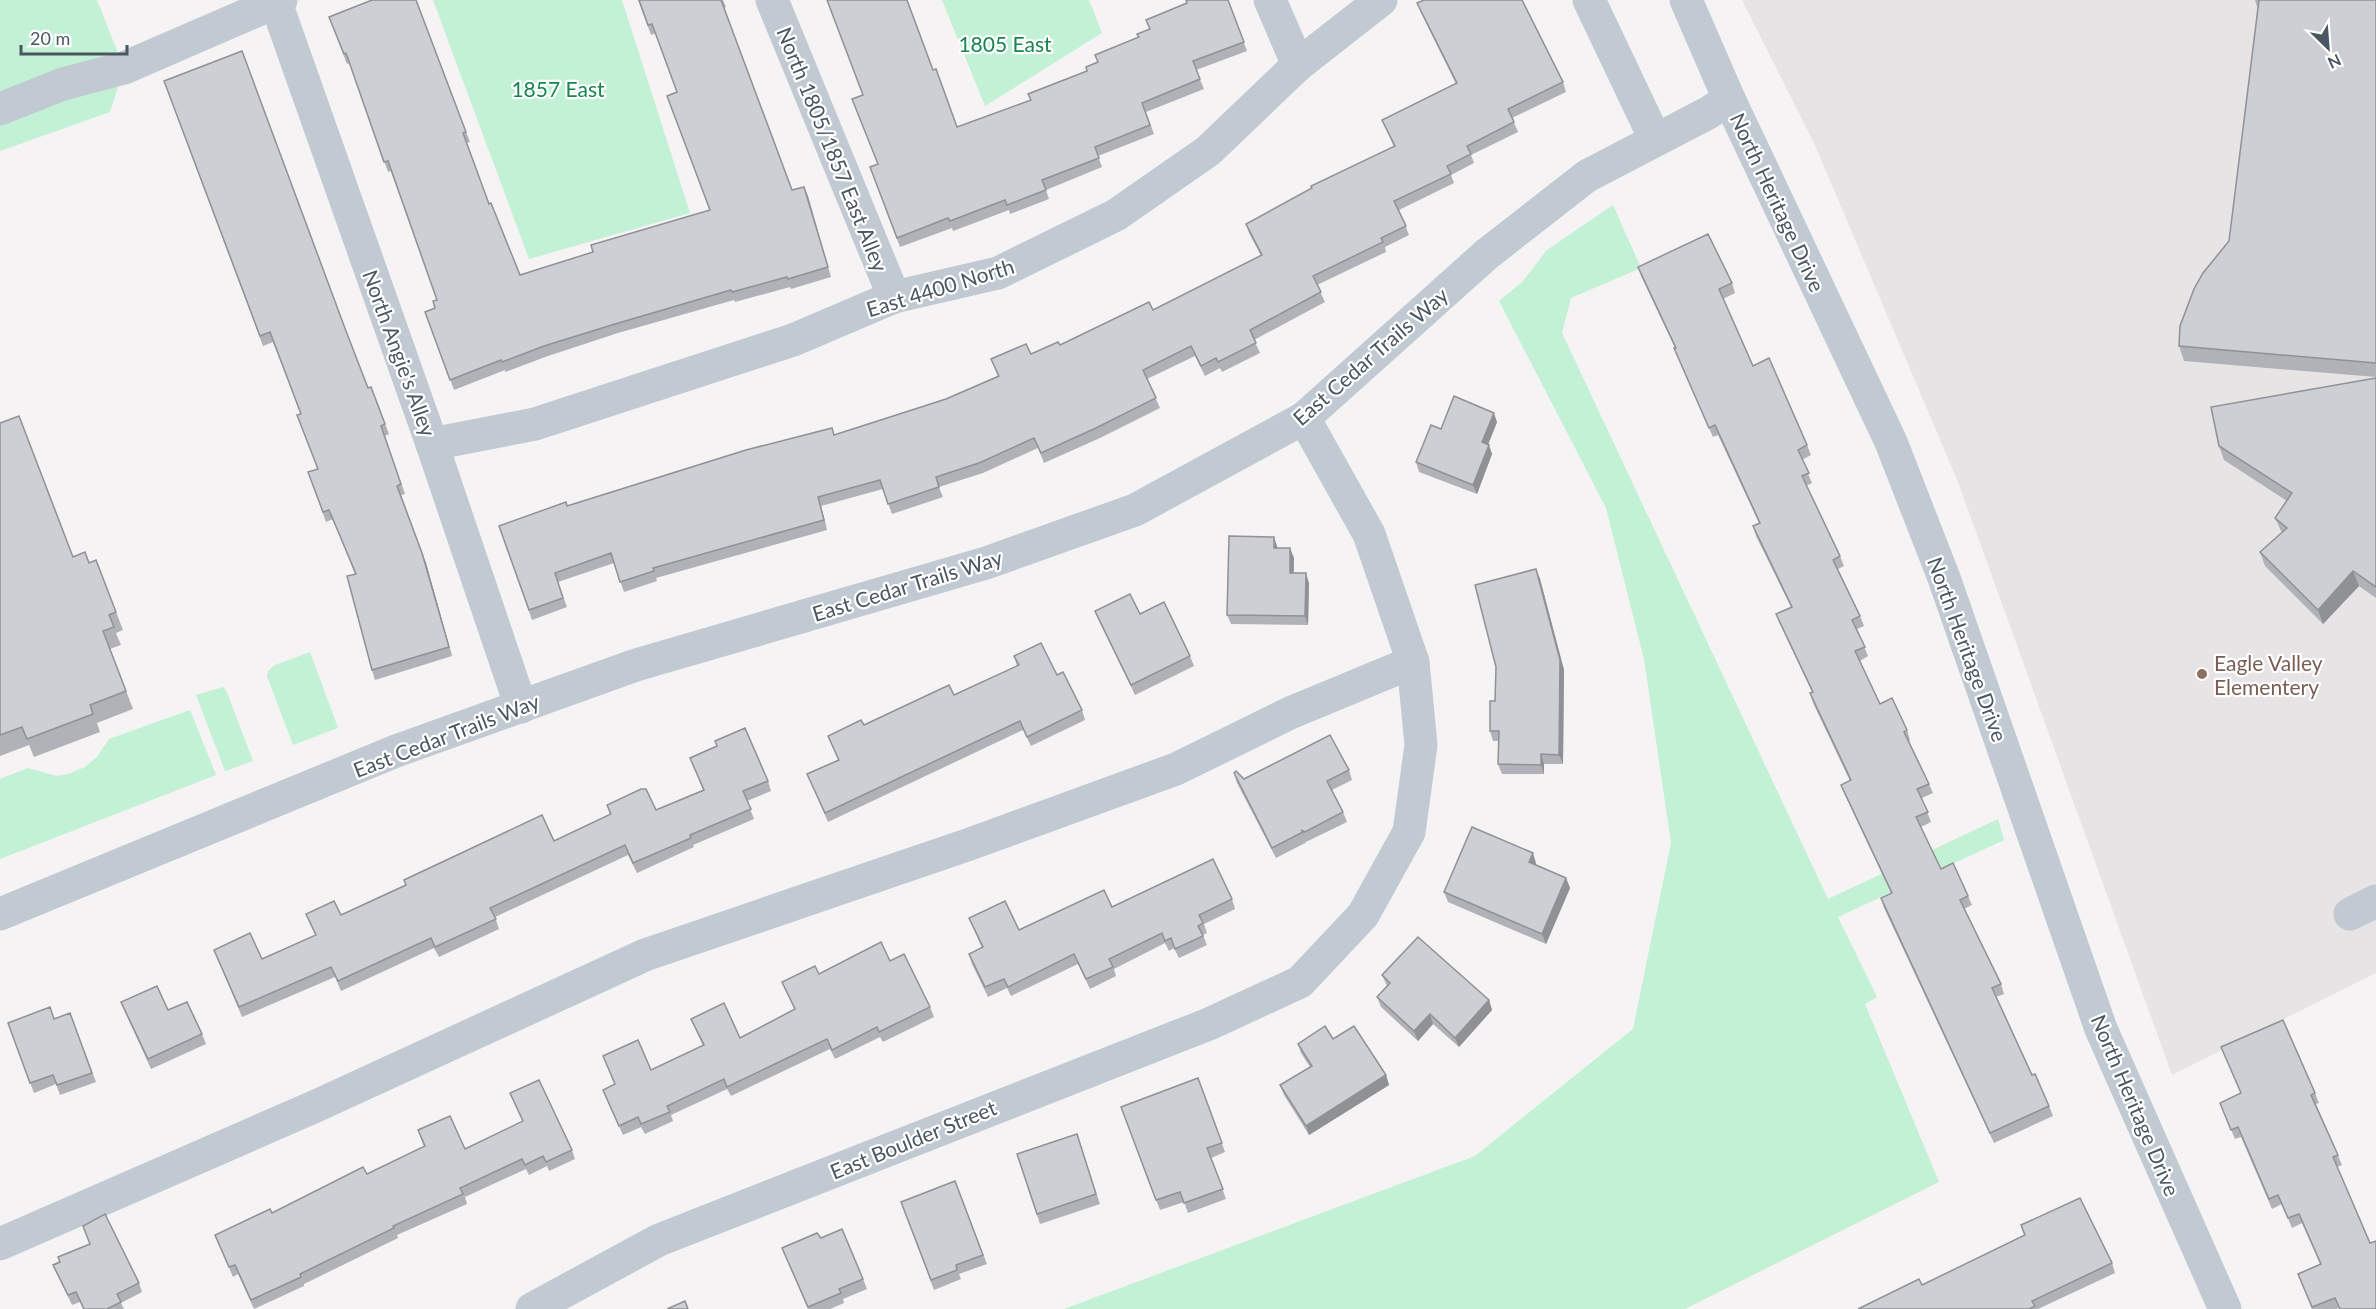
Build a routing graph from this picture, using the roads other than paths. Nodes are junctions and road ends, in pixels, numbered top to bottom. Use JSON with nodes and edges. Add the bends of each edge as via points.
{"nodes":[{"id":1,"x":772,"y":0,"type":"edge"},
{"id":2,"x":1270,"y":0,"type":"edge"},
{"id":3,"x":1381,"y":0,"type":"edge"},
{"id":4,"x":1589,"y":0,"type":"edge"},
{"id":5,"x":1686,"y":0,"type":"edge"},
{"id":6,"x":277,"y":1,"type":"edge"},
{"id":7,"x":1298,"y":65,"type":"junction"},
{"id":8,"x":1729,"y":99,"type":"junction"},
{"id":9,"x":0,"y":110,"type":"edge"},
{"id":10,"x":1655,"y":139,"type":"junction"},
{"id":11,"x":894,"y":297,"type":"junction"},
{"id":12,"x":1304,"y":418,"type":"junction"},
{"id":13,"x":432,"y":444,"type":"junction"},
{"id":14,"x":1413,"y":662,"type":"junction"},
{"id":15,"x":521,"y":707,"type":"junction"},
{"id":16,"x":0,"y":914,"type":"edge"},
{"id":17,"x":0,"y":1244,"type":"edge"},
{"id":18,"x":532,"y":1309,"type":"edge"},
{"id":19,"x":2225,"y":1309,"type":"edge"}],
"edges":[{"from":1,"to":11,"type":"street","name":"North 1805/1857 East Alley"},
{"from":2,"to":7,"type":"street"},
{"from":3,"to":7,"type":"street","name":"East 4400 North"},
{"from":4,"to":10,"type":"street"},
{"from":5,"to":8,"type":"street","name":"North Heritage Drive"},
{"from":6,"to":9,"type":"street","via":[[124,68],[63,84]]},
{"from":6,"to":13,"type":"street","name":"North Angie's Alley"},
{"from":7,"to":11,"type":"street","name":"East 4400 North","via":[[1208,151],[1116,216],[998,273]]},
{"from":8,"to":10,"type":"street","name":"East Cedar Trails Way"},
{"from":8,"to":19,"type":"street","name":"North Heritage Drive","via":[[1891,442],[1944,578],[2101,1029]]},
{"from":10,"to":12,"type":"street","name":"East Cedar Trails Way","via":[[1587,176],[1487,254]]},
{"from":11,"to":13,"type":"street","name":"East 4400 North","via":[[793,340],[660,385],[535,424]]},
{"from":12,"to":14,"type":"street","via":[[1369,534]]},
{"from":12,"to":15,"type":"street","name":"East Cedar Trails Way","via":[[1135,510],[986,563],[636,665]]},
{"from":13,"to":15,"type":"street","name":"North Angie's Alley"},
{"from":14,"to":17,"type":"street","via":[[1290,713],[1176,769],[645,955],[316,1106]]},
{"from":14,"to":18,"type":"street","name":"East Boulder Street","via":[[1421,745],[1409,832],[1363,915],[1300,982],[1209,1024],[659,1240]]},
{"from":15,"to":16,"type":"street","name":"East Cedar Trails Way","via":[[396,751]]}]}
